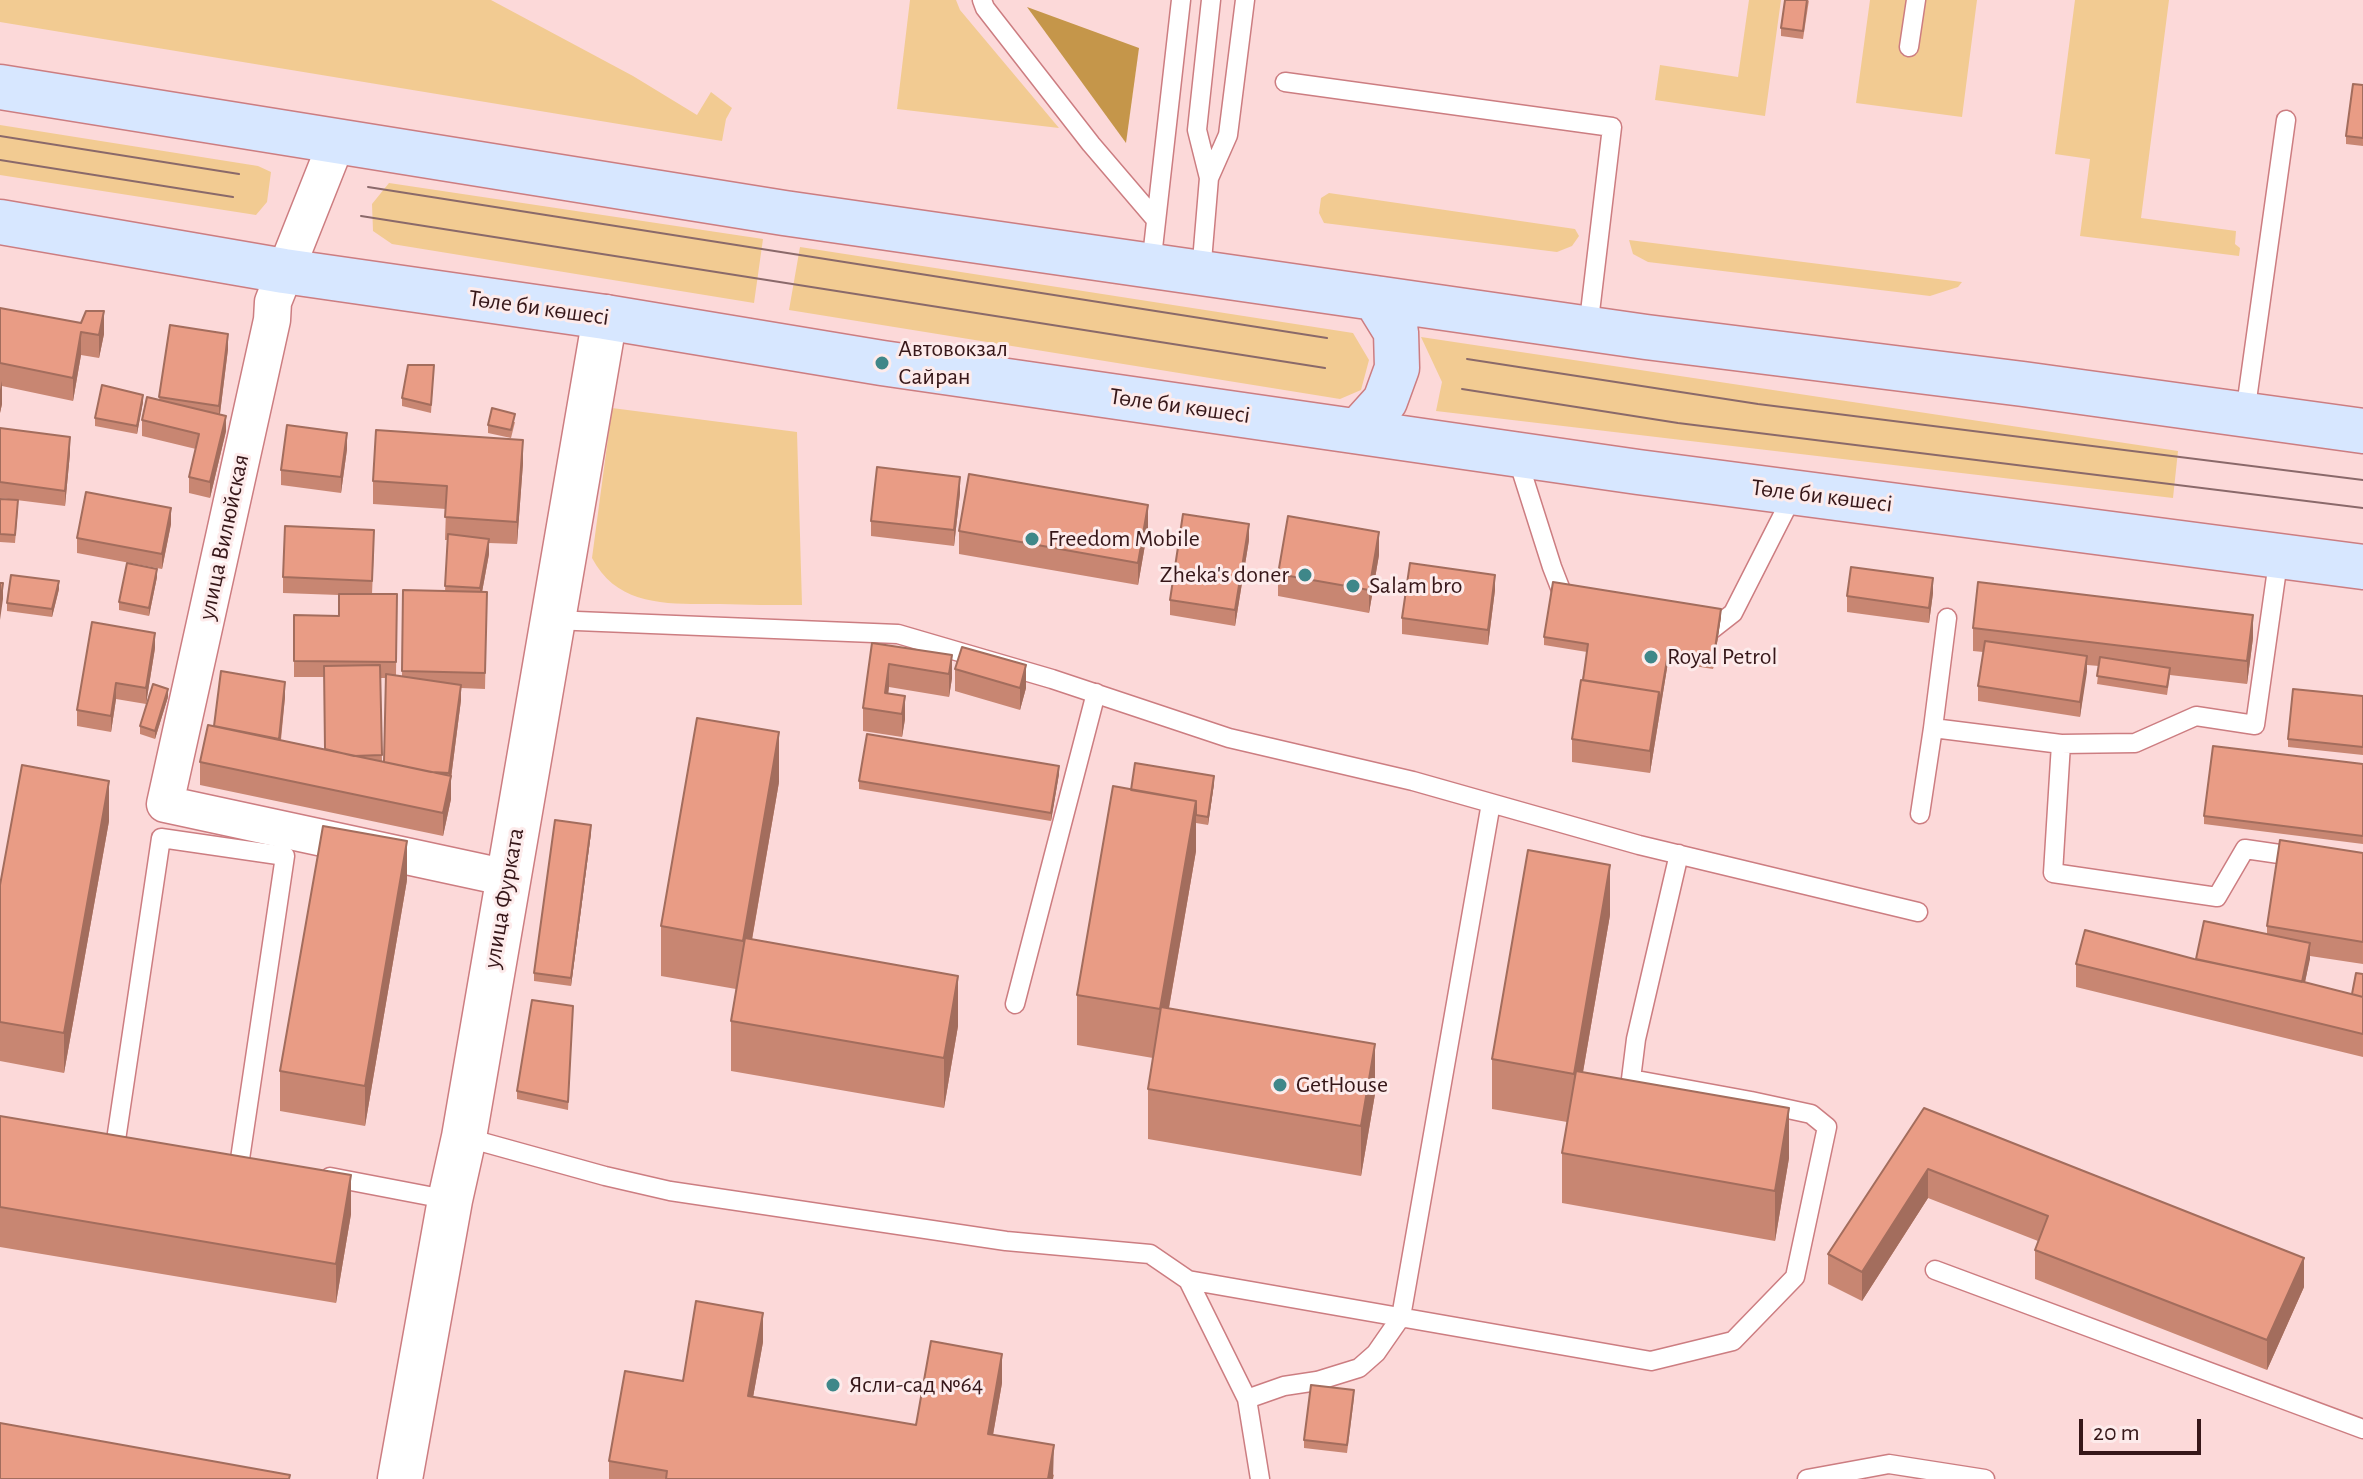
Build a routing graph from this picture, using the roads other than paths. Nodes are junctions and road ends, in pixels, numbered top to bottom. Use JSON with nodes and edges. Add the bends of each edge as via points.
{"nodes":[{"id":1,"x":982,"y":0,"type":"edge"},
{"id":2,"x":1181,"y":0,"type":"edge"},
{"id":3,"x":1211,"y":0,"type":"edge"},
{"id":4,"x":1245,"y":0,"type":"edge"},
{"id":5,"x":1916,"y":0,"type":"edge"},
{"id":6,"x":1909,"y":47,"type":"dead end"},
{"id":7,"x":1285,"y":82,"type":"dead end"},
{"id":8,"x":0,"y":87,"type":"edge"},
{"id":9,"x":2286,"y":120,"type":"dead end"},
{"id":10,"x":337,"y":141,"type":"junction"},
{"id":11,"x":1209,"y":178,"type":"junction"},
{"id":12,"x":1156,"y":220,"type":"junction"},
{"id":13,"x":0,"y":222,"type":"edge"},
{"id":14,"x":1151,"y":266,"type":"junction"},
{"id":15,"x":284,"y":271,"type":"junction"},
{"id":16,"x":1201,"y":273,"type":"junction"},
{"id":17,"x":1375,"y":298,"type":"junction"},
{"id":18,"x":605,"y":317,"type":"junction"},
{"id":19,"x":1588,"y":329,"type":"junction"},
{"id":20,"x":2244,"y":415,"type":"junction"},
{"id":21,"x":1358,"y":431,"type":"junction"},
{"id":22,"x":2363,"y":431,"type":"edge"},
{"id":23,"x":1516,"y":454,"type":"junction"},
{"id":24,"x":1794,"y":492,"type":"junction"},
{"id":25,"x":2279,"y":555,"type":"junction"},
{"id":26,"x":2363,"y":567,"type":"edge"},
{"id":27,"x":1947,"y":618,"type":"dead end"},
{"id":28,"x":552,"y":620,"type":"junction"},
{"id":29,"x":1573,"y":620,"type":"edge"},
{"id":30,"x":1680,"y":639,"type":"edge"},
{"id":31,"x":1096,"y":693,"type":"junction"},
{"id":32,"x":1933,"y":728,"type":"junction"},
{"id":33,"x":2061,"y":744,"type":"junction"},
{"id":34,"x":1491,"y":803,"type":"junction"},
{"id":35,"x":1920,"y":814,"type":"dead end"},
{"id":36,"x":1679,"y":854,"type":"junction"},
{"id":37,"x":2319,"y":859,"type":"edge"},
{"id":38,"x":508,"y":878,"type":"junction"},
{"id":39,"x":1918,"y":912,"type":"dead end"},
{"id":40,"x":1015,"y":1004,"type":"dead end"},
{"id":41,"x":464,"y":1137,"type":"junction"},
{"id":42,"x":116,"y":1140,"type":"edge"},
{"id":43,"x":240,"y":1159,"type":"edge"},
{"id":44,"x":315,"y":1174,"type":"edge"},
{"id":45,"x":450,"y":1200,"type":"junction"},
{"id":46,"x":1935,"y":1270,"type":"dead end"},
{"id":47,"x":1188,"y":1280,"type":"junction"},
{"id":48,"x":1401,"y":1317,"type":"junction"},
{"id":49,"x":1247,"y":1399,"type":"junction"},
{"id":50,"x":2363,"y":1429,"type":"edge"},
{"id":51,"x":400,"y":1479,"type":"edge"},
{"id":52,"x":1260,"y":1479,"type":"edge"},
{"id":53,"x":1807,"y":1479,"type":"edge"},
{"id":54,"x":1985,"y":1479,"type":"edge"}],
"edges":[{"from":1,"to":12,"type":"lane"},
{"from":2,"to":12,"type":"lane"},
{"from":3,"to":11,"type":"lane","via":[[1197,130]]},
{"from":4,"to":11,"type":"lane","via":[[1228,135]]},
{"from":5,"to":6,"type":"lane"},
{"from":7,"to":19,"type":"lane","via":[[1612,127]]},
{"from":8,"to":10,"type":"main road"},
{"from":9,"to":20,"type":"lane"},
{"from":10,"to":14,"type":"main road"},
{"from":10,"to":15,"type":"street","name":"улица Вилюйская"},
{"from":11,"to":16,"type":"lane"},
{"from":12,"to":14,"type":"lane"},
{"from":13,"to":15,"type":"main road","name":"Төле би көшесі"},
{"from":14,"to":16,"type":"main road"},
{"from":15,"to":18,"type":"main road","name":"Төле би көшесі"},
{"from":15,"to":38,"type":"street","name":"улица Вилюйская","via":[[165,804]]},
{"from":16,"to":17,"type":"main road"},
{"from":17,"to":19,"type":"main road"},
{"from":17,"to":21,"type":"main road","via":[[1396,332],[1397,368],[1385,401]]},
{"from":18,"to":21,"type":"main road","name":"Төле би көшесі","via":[[882,363]]},
{"from":18,"to":28,"type":"street","name":"улица Фурката"},
{"from":19,"to":20,"type":"main road"},
{"from":20,"to":22,"type":"main road"},
{"from":21,"to":23,"type":"main road","name":"Төле би көшесі"},
{"from":23,"to":24,"type":"main road","name":"Төле би көшесі"},
{"from":23,"to":29,"type":"lane"},
{"from":24,"to":25,"type":"main road","name":"Төле би көшесі"},
{"from":24,"to":30,"type":"lane","via":[[1733,613],[1695,642]]},
{"from":25,"to":26,"type":"main road","name":"Төле би көшесі"},
{"from":25,"to":33,"type":"lane","via":[[2255,725],[2196,716],[2135,743]]},
{"from":27,"to":32,"type":"lane"},
{"from":28,"to":31,"type":"lane","via":[[898,634]]},
{"from":28,"to":38,"type":"street","name":"улица Фурката"},
{"from":31,"to":34,"type":"lane","via":[[1229,738]]},
{"from":31,"to":40,"type":"lane"},
{"from":32,"to":33,"type":"lane"},
{"from":32,"to":35,"type":"lane"},
{"from":33,"to":37,"type":"lane","via":[[2053,873],[2217,897],[2245,849]]},
{"from":34,"to":36,"type":"lane"},
{"from":34,"to":48,"type":"lane"},
{"from":36,"to":39,"type":"lane"},
{"from":36,"to":48,"type":"lane","via":[[1631,1079],[1811,1114],[1827,1127],[1795,1277],[1733,1341],[1651,1361]]},
{"from":38,"to":41,"type":"street","name":"улица Фурката"},
{"from":41,"to":45,"type":"street","name":"улица Фурката"},
{"from":41,"to":47,"type":"lane","via":[[670,1191],[1006,1241],[1150,1254]]},
{"from":42,"to":43,"type":"lane","via":[[161,838],[285,856]]},
{"from":44,"to":45,"type":"lane"},
{"from":45,"to":51,"type":"street","name":"улица Фурката"},
{"from":46,"to":50,"type":"lane"},
{"from":47,"to":48,"type":"lane"},
{"from":47,"to":49,"type":"lane"},
{"from":48,"to":49,"type":"lane","via":[[1359,1368]]},
{"from":49,"to":52,"type":"lane"},
{"from":53,"to":54,"type":"lane","via":[[1889,1464]]}]}
